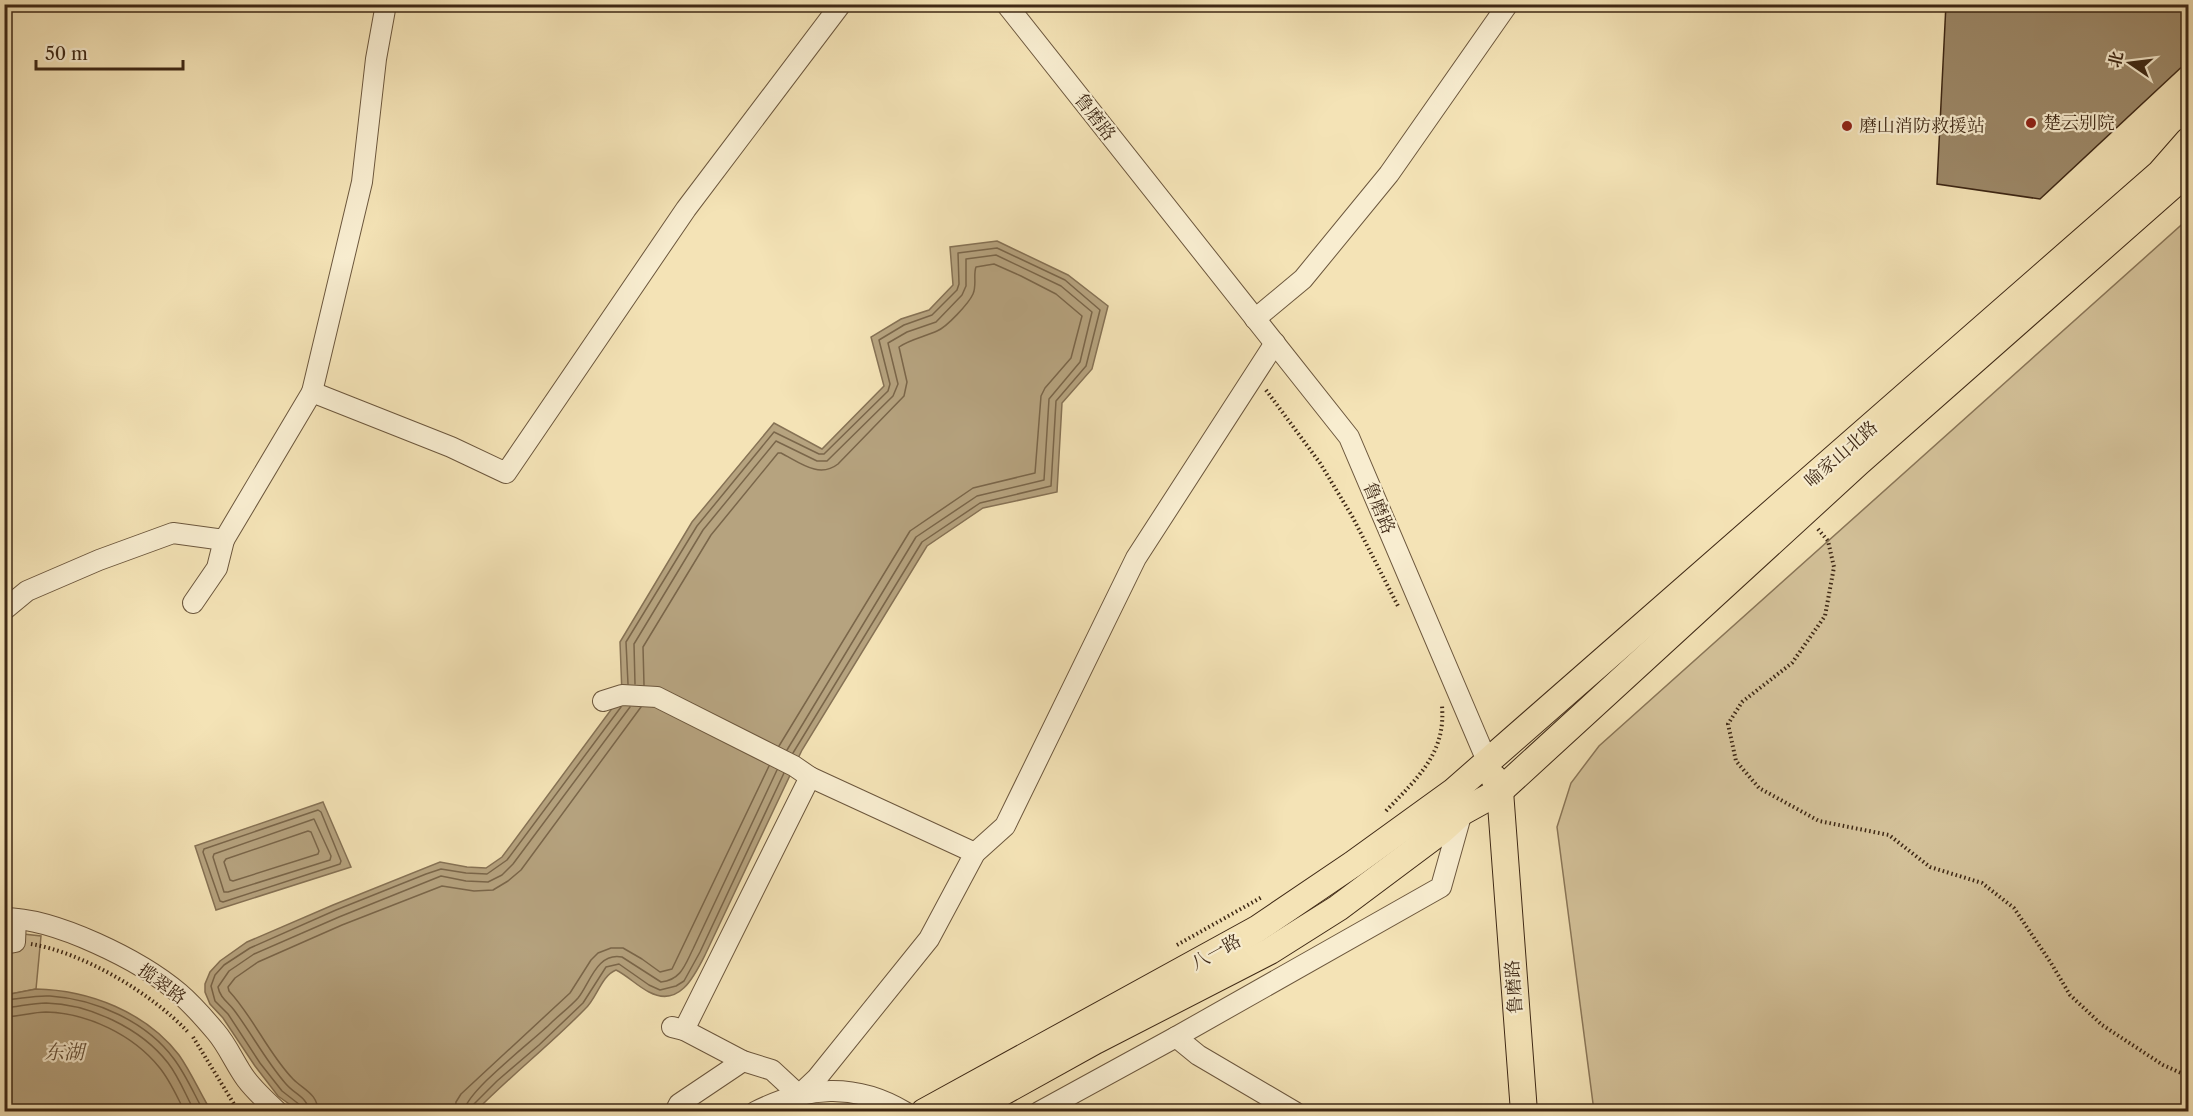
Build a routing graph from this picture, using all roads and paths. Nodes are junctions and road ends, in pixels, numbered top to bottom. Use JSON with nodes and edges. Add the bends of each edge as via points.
{"nodes":[{"id":1,"x":386,"y":4,"type":"edge"},
{"id":2,"x":841,"y":4,"type":"edge"},
{"id":3,"x":1006,"y":4,"type":"edge"},
{"id":4,"x":1508,"y":4,"type":"edge"},
{"id":5,"x":2188,"y":141,"type":"edge"},
{"id":6,"x":2188,"y":168,"type":"edge"},
{"id":7,"x":1255,"y":319,"type":"junction"},
{"id":8,"x":1275,"y":343,"type":"junction"},
{"id":9,"x":1254,"y":375,"type":"junction"},
{"id":10,"x":312,"y":392,"type":"junction"},
{"id":11,"x":1802,"y":515,"type":"junction"},
{"id":12,"x":224,"y":540,"type":"junction"},
{"id":13,"x":193,"y":603,"type":"dead end"},
{"id":14,"x":4,"y":610,"type":"edge"},
{"id":15,"x":1403,"y":616,"type":"dead end"},
{"id":16,"x":603,"y":701,"type":"dead end"},
{"id":17,"x":1442,"y":704,"type":"dead end"},
{"id":18,"x":1487,"y":761,"type":"junction"},
{"id":19,"x":810,"y":777,"type":"junction"},
{"id":20,"x":1500,"y":791,"type":"junction"},
{"id":21,"x":1462,"y":812,"type":"junction"},
{"id":22,"x":1379,"y":819,"type":"dead end"},
{"id":23,"x":975,"y":853,"type":"junction"},
{"id":24,"x":1267,"y":894,"type":"dead end"},
{"id":25,"x":10,"y":918,"type":"edge"},
{"id":26,"x":10,"y":943,"type":"edge"},
{"id":27,"x":1174,"y":947,"type":"dead end"},
{"id":28,"x":1176,"y":1037,"type":"junction"},
{"id":29,"x":743,"y":1061,"type":"junction"},
{"id":30,"x":2188,"y":1076,"type":"edge"},
{"id":31,"x":799,"y":1095,"type":"junction"},
{"id":32,"x":242,"y":1112,"type":"edge"},
{"id":33,"x":278,"y":1112,"type":"edge"},
{"id":34,"x":675,"y":1112,"type":"edge"},
{"id":35,"x":755,"y":1112,"type":"edge"},
{"id":36,"x":905,"y":1112,"type":"edge"},
{"id":37,"x":924,"y":1112,"type":"edge"},
{"id":38,"x":967,"y":1112,"type":"edge"},
{"id":39,"x":1039,"y":1112,"type":"edge"},
{"id":40,"x":1296,"y":1112,"type":"edge"},
{"id":41,"x":1524,"y":1112,"type":"edge"}],
"edges":[{"from":1,"to":10,"type":"street","via":[[363,182]]},
{"from":2,"to":10,"type":"street","via":[[686,209],[506,473]]},
{"from":3,"to":7,"type":"street","name":"鲁磨路"},
{"from":4,"to":7,"type":"street","via":[[1389,174],[1303,279]]},
{"from":5,"to":18,"type":"main road","name":"喻家山北路","via":[[2160,173]]},
{"from":6,"to":11,"type":"main road","name":"喻家山北路"},
{"from":7,"to":8,"type":"street","name":"鲁磨路"},
{"from":8,"to":9,"type":"street"},
{"from":8,"to":18,"type":"street","name":"鲁磨路","via":[[1349,436]]},
{"from":9,"to":15,"type":"path","via":[[1320,463]]},
{"from":9,"to":23,"type":"street","via":[[1136,558],[1005,826]]},
{"from":10,"to":12,"type":"street"},
{"from":11,"to":20,"type":"main road","name":"喻家山北路"},
{"from":11,"to":30,"type":"path","via":[[1828,542],[1834,567],[1825,616],[1792,663],[1742,702],[1728,724],[1736,761],[1759,788],[1819,820],[1889,835],[1930,867],[1982,883],[2014,908],[2070,996],[2103,1025],[2163,1065]]},
{"from":12,"to":13,"type":"street","via":[[217,568]]},
{"from":12,"to":14,"type":"street","via":[[173,533],[27,591]]},
{"from":16,"to":19,"type":"street","via":[[622,695],[657,697]]},
{"from":17,"to":22,"type":"path","via":[[1442,734],[1436,750],[1423,771]]},
{"from":18,"to":20,"type":"main road","name":"鲁磨路"},
{"from":18,"to":37,"type":"main road","name":"八一路","via":[[1425,814],[1257,929]]},
{"from":19,"to":23,"type":"street"},
{"from":19,"to":29,"type":"street","via":[[678,1028]]},
{"from":20,"to":21,"type":"main road","name":"八一路"},
{"from":20,"to":41,"type":"main road","name":"鲁磨路"},
{"from":21,"to":28,"type":"street","via":[[1441,887]]},
{"from":21,"to":38,"type":"main road","name":"八一路","via":[[1338,908],[1270,951]]},
{"from":23,"to":31,"type":"street","via":[[929,939]]},
{"from":24,"to":27,"type":"path"},
{"from":25,"to":26,"type":"street"},
{"from":25,"to":33,"type":"street","name":"揽翠路","via":[[48,924],[72,933],[141,967],[179,993],[217,1033],[245,1078]]},
{"from":26,"to":32,"type":"path","via":[[52,950],[80,960],[152,1002],[193,1038]]},
{"from":28,"to":39,"type":"street"},
{"from":28,"to":40,"type":"street","via":[[1198,1055]]},
{"from":29,"to":31,"type":"street","via":[[772,1070]]},
{"from":29,"to":34,"type":"street","via":[[679,1104]]},
{"from":31,"to":35,"type":"street"},
{"from":31,"to":36,"type":"street","via":[[819,1090],[849,1092],[875,1098]]}]}
